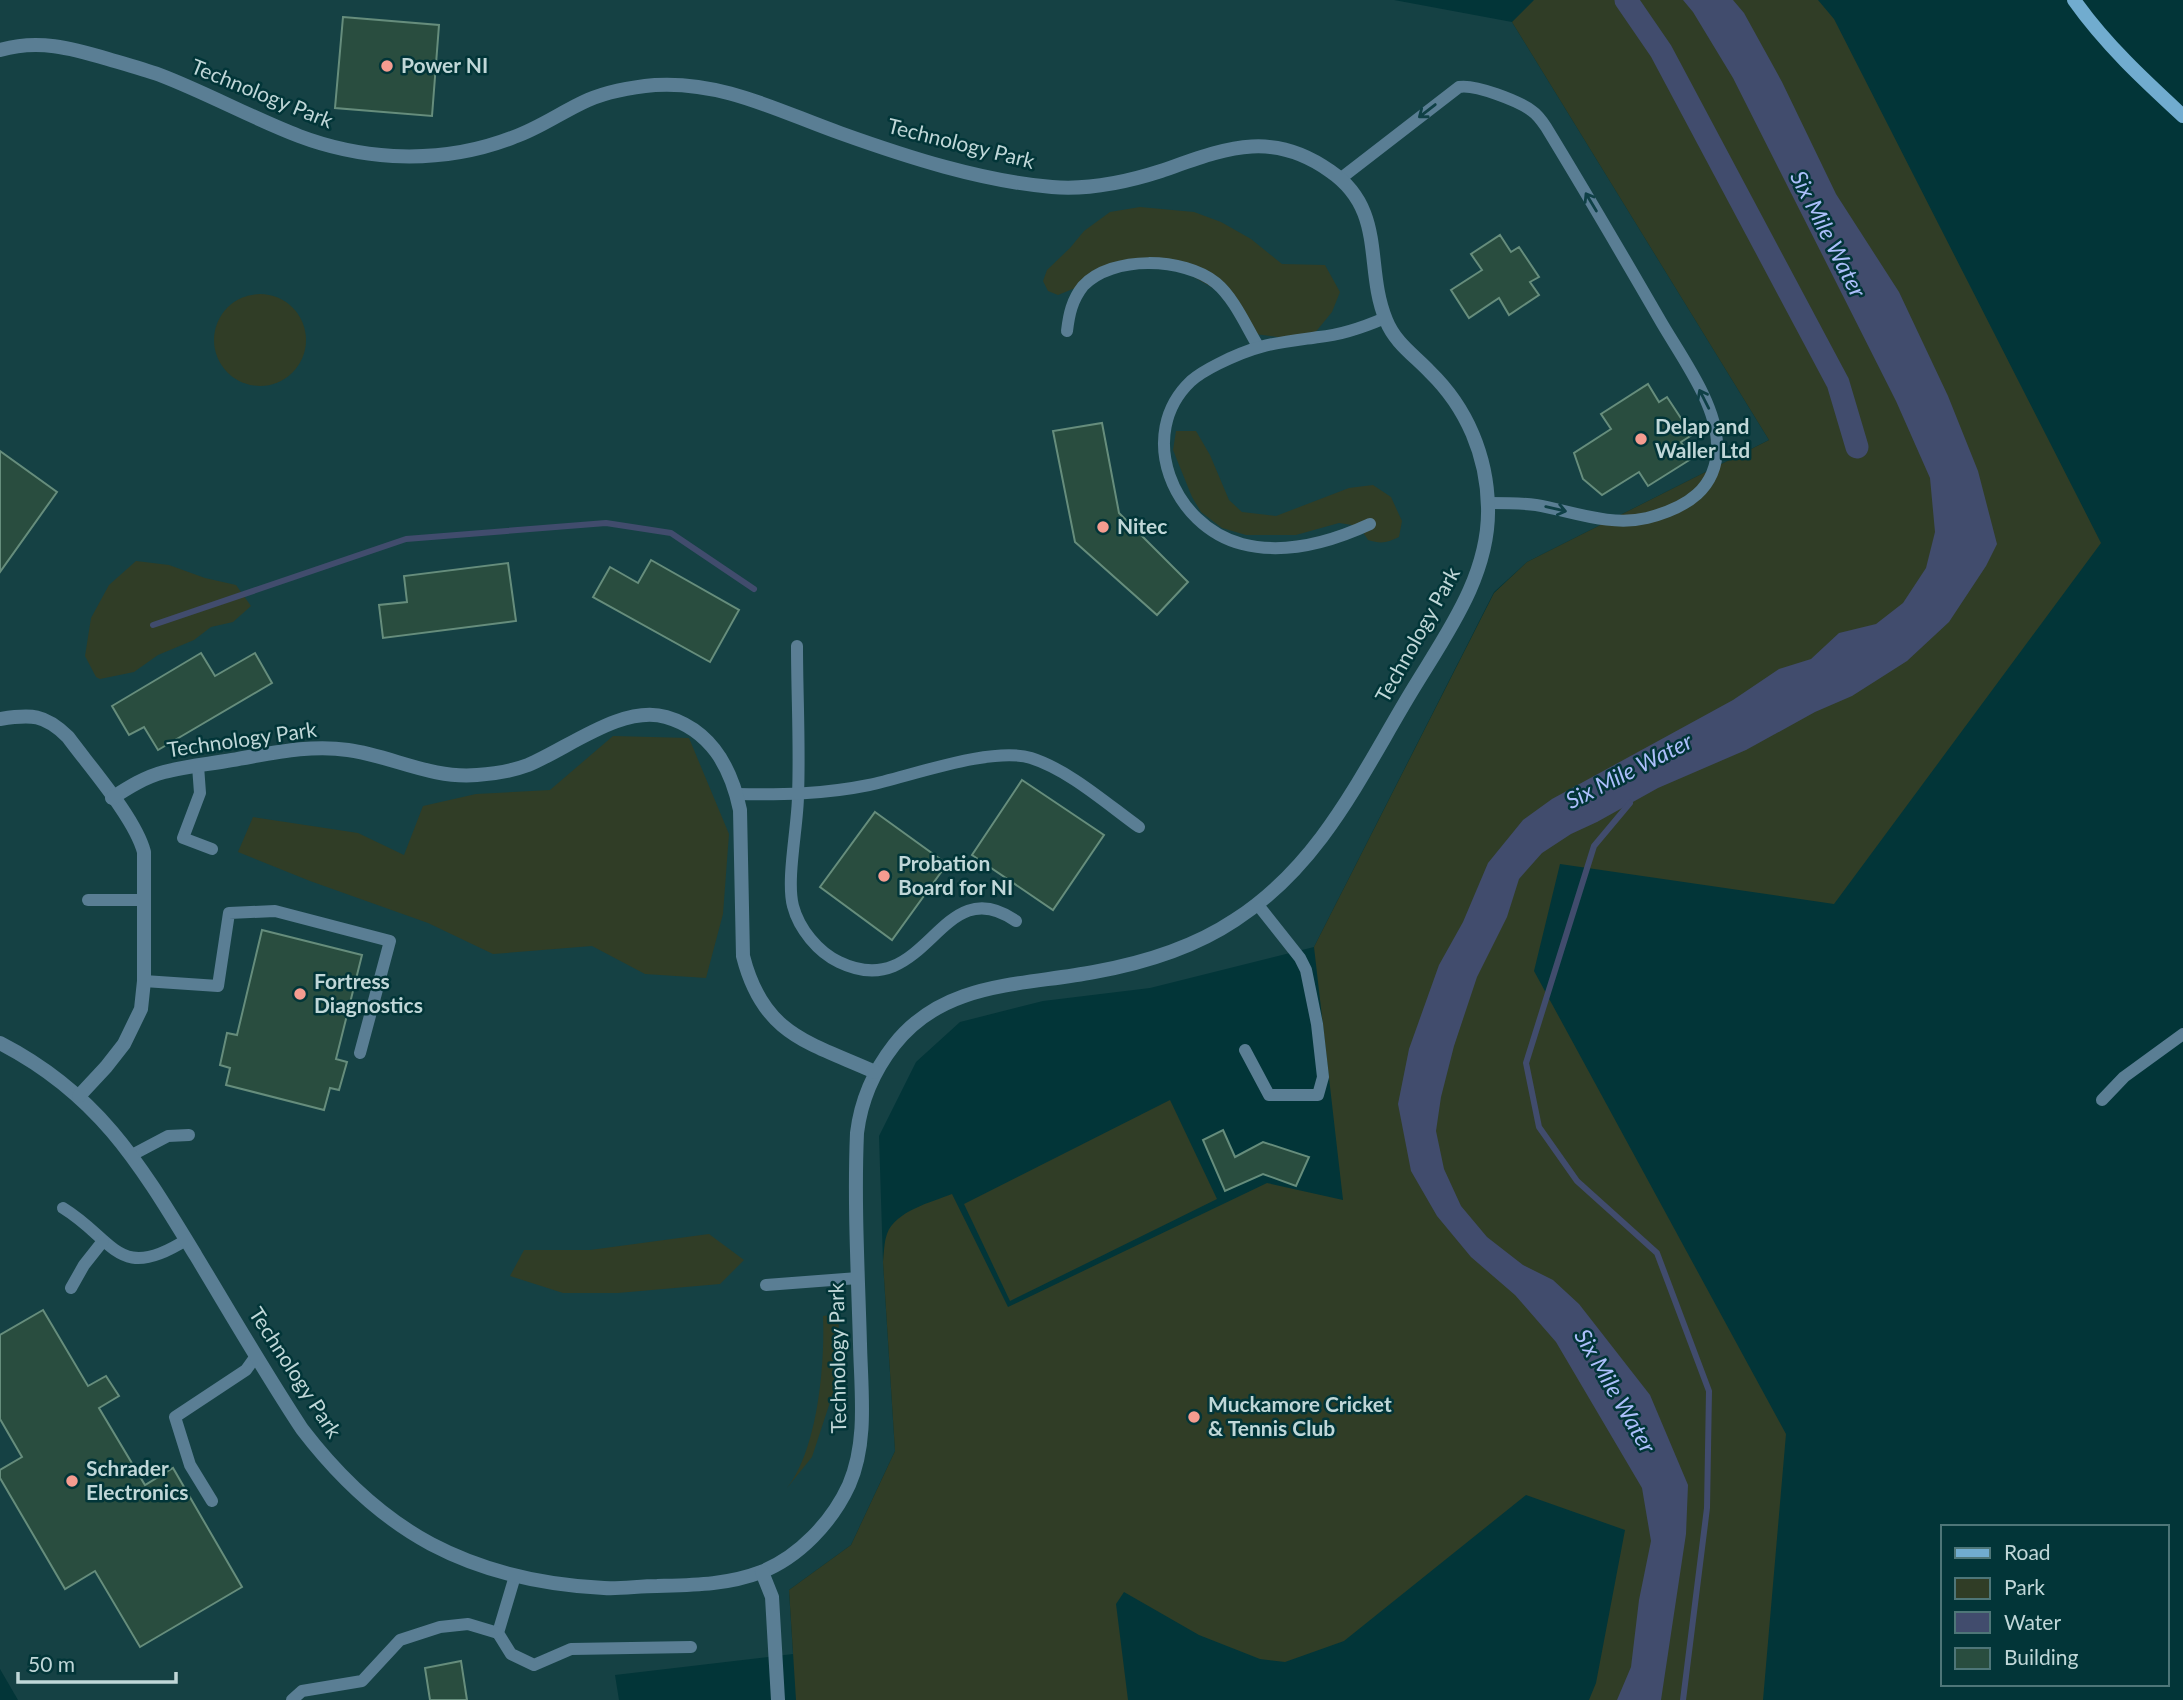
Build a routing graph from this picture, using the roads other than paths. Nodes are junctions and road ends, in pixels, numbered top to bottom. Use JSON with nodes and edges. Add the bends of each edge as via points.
{"nodes":[{"id":1,"x":2074,"y":0,"type":"edge"},
{"id":2,"x":0,"y":50,"type":"edge"},
{"id":3,"x":2183,"y":116,"type":"edge"},
{"id":4,"x":1340,"y":179,"type":"junction"},
{"id":5,"x":1385,"y":318,"type":"junction"},
{"id":6,"x":1067,"y":331,"type":"dead end"},
{"id":7,"x":1258,"y":346,"type":"junction"},
{"id":8,"x":1489,"y":503,"type":"junction"},
{"id":9,"x":1370,"y":524,"type":"dead end"},
{"id":10,"x":797,"y":646,"type":"dead end"},
{"id":11,"x":0,"y":719,"type":"edge"},
{"id":12,"x":198,"y":766,"type":"junction"},
{"id":13,"x":736,"y":794,"type":"junction"},
{"id":14,"x":798,"y":795,"type":"junction"},
{"id":15,"x":112,"y":798,"type":"junction"},
{"id":16,"x":1139,"y":827,"type":"dead end"},
{"id":17,"x":212,"y":849,"type":"dead end"},
{"id":18,"x":88,"y":900,"type":"dead end"},
{"id":19,"x":145,"y":900,"type":"junction"},
{"id":20,"x":1258,"y":905,"type":"junction"},
{"id":21,"x":1016,"y":921,"type":"dead end"},
{"id":22,"x":144,"y":981,"type":"junction"},
{"id":23,"x":2183,"y":1034,"type":"edge"},
{"id":24,"x":0,"y":1043,"type":"edge"},
{"id":25,"x":1245,"y":1050,"type":"dead end"},
{"id":26,"x":360,"y":1052,"type":"dead end"},
{"id":27,"x":875,"y":1072,"type":"junction"},
{"id":28,"x":79,"y":1096,"type":"junction"},
{"id":29,"x":2102,"y":1100,"type":"dead end"},
{"id":30,"x":190,"y":1135,"type":"dead end"},
{"id":31,"x":132,"y":1155,"type":"junction"},
{"id":32,"x":63,"y":1208,"type":"dead end"},
{"id":33,"x":186,"y":1240,"type":"junction"},
{"id":34,"x":103,"y":1241,"type":"junction"},
{"id":35,"x":858,"y":1278,"type":"junction"},
{"id":36,"x":766,"y":1285,"type":"dead end"},
{"id":37,"x":71,"y":1288,"type":"dead end"},
{"id":38,"x":256,"y":1356,"type":"junction"},
{"id":39,"x":212,"y":1502,"type":"dead end"},
{"id":40,"x":762,"y":1572,"type":"junction"},
{"id":41,"x":514,"y":1576,"type":"junction"},
{"id":42,"x":498,"y":1633,"type":"junction"},
{"id":43,"x":691,"y":1647,"type":"dead end"},
{"id":44,"x":292,"y":1700,"type":"edge"},
{"id":45,"x":778,"y":1700,"type":"edge"}],
"edges":[{"from":1,"to":3,"type":"street","via":[[2096,30]]},
{"from":2,"to":4,"type":"street","name":"Technology Park","via":[[33,44],[80,50],[156,73],[298,136],[392,156],[468,150],[517,136],[606,93],[688,85],[747,97],[918,158],[1048,187],[1108,184],[1214,152],[1255,145],[1288,150],[1324,166]]},
{"from":4,"to":5,"type":"street","name":"Technology Park","via":[[1369,222]]},
{"from":8,"to":4,"type":"lane","one_way":true,"via":[[1531,504],[1626,521],[1673,509],[1699,494],[1713,474],[1717,443],[1711,413],[1546,127],[1524,105],[1471,86],[1460,87]]},
{"from":5,"to":7,"type":"lane","via":[[1338,334]]},
{"from":5,"to":8,"type":"street","name":"Technology Park","via":[[1394,337],[1456,402],[1482,458]]},
{"from":6,"to":7,"type":"lane","via":[[1074,298],[1085,284],[1118,267],[1150,263],[1193,271],[1217,284]]},
{"from":7,"to":9,"type":"lane","via":[[1201,373],[1173,403],[1164,445],[1182,503],[1214,533],[1265,548],[1323,541]]},
{"from":8,"to":20,"type":"street","name":"Technology Park","via":[[1481,564],[1458,615],[1334,822],[1299,867]]},
{"from":10,"to":14,"type":"lane"},
{"from":11,"to":15,"type":"street","via":[[28,715],[56,725]]},
{"from":12,"to":13,"type":"street","name":"Technology Park","via":[[323,748],[361,752],[455,776],[495,774],[528,765],[626,718],[663,716],[706,738],[725,762]]},
{"from":12,"to":15,"type":"street","name":"Technology Park","via":[[139,781]]},
{"from":12,"to":17,"type":"lane","via":[[200,793],[183,838]]},
{"from":13,"to":14,"type":"lane"},
{"from":13,"to":27,"type":"street","name":"Technology Park","via":[[743,956],[757,997],[771,1016],[801,1038]]},
{"from":14,"to":16,"type":"lane","via":[[868,785],[974,760],[1029,758],[1064,774]]},
{"from":14,"to":21,"type":"lane","via":[[793,906],[810,938],[837,961],[866,970],[896,965],[916,954],[947,921],[972,910],[995,909]]},
{"from":15,"to":19,"type":"street","via":[[141,841]]},
{"from":18,"to":19,"type":"lane"},
{"from":19,"to":22,"type":"street"},
{"from":20,"to":25,"type":"lane","via":[[1306,970],[1322,1063],[1318,1095],[1269,1095]]},
{"from":20,"to":27,"type":"street","name":"Technology Park","via":[[1205,939],[1133,964],[996,987],[941,1004],[907,1030]]},
{"from":22,"to":26,"type":"lane","via":[[218,986],[229,913],[275,911],[390,941]]},
{"from":22,"to":28,"type":"street","via":[[138,1018],[128,1037]]},
{"from":23,"to":29,"type":"lane","via":[[2124,1077]]},
{"from":24,"to":28,"type":"street","name":"Technology Park"},
{"from":27,"to":35,"type":"street","name":"Technology Park","via":[[857,1133]]},
{"from":28,"to":31,"type":"street","name":"Technology Park"},
{"from":30,"to":31,"type":"lane","via":[[168,1136]]},
{"from":31,"to":33,"type":"street","name":"Technology Park"},
{"from":32,"to":34,"type":"lane"},
{"from":33,"to":34,"type":"lane","via":[[141,1260],[118,1254]]},
{"from":33,"to":38,"type":"street","name":"Technology Park"},
{"from":34,"to":37,"type":"lane"},
{"from":35,"to":36,"type":"lane"},
{"from":35,"to":40,"type":"street","name":"Technology Park","via":[[861,1436],[857,1459],[826,1522],[782,1562]]},
{"from":38,"to":39,"type":"lane","via":[[246,1370],[175,1417],[190,1465]]},
{"from":38,"to":41,"type":"street","name":"Technology Park","via":[[302,1429],[359,1493],[432,1544]]},
{"from":40,"to":41,"type":"street","name":"Technology Park","via":[[697,1585],[607,1588]]},
{"from":40,"to":45,"type":"street","via":[[772,1597]]},
{"from":41,"to":42,"type":"lane"},
{"from":42,"to":43,"type":"lane","via":[[511,1654],[534,1665],[571,1649]]},
{"from":42,"to":44,"type":"lane","via":[[468,1624],[440,1626],[400,1640],[362,1681],[302,1691]]}]}
